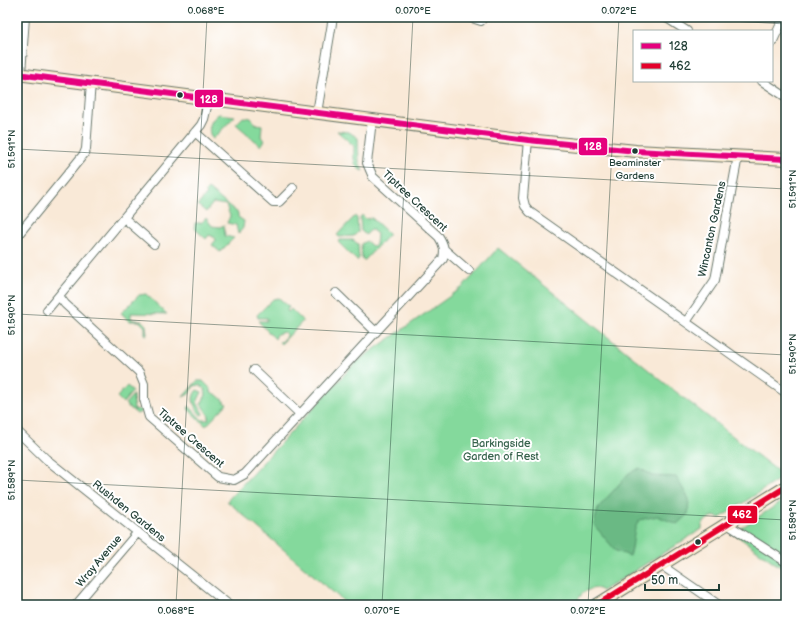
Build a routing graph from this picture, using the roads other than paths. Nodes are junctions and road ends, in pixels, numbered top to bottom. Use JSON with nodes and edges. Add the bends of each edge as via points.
{"nodes":[{"id":1,"x":25,"y":17,"type":"edge"},
{"id":2,"x":333,"y":17,"type":"edge"},
{"id":3,"x":469,"y":17,"type":"edge"},
{"id":4,"x":665,"y":17,"type":"edge"},
{"id":5,"x":784,"y":17,"type":"edge"},
{"id":6,"x":481,"y":21,"type":"dead end"},
{"id":7,"x":685,"y":30,"type":"edge"},
{"id":8,"x":773,"y":41,"type":"edge"},
{"id":9,"x":19,"y":74,"type":"edge"},
{"id":10,"x":91,"y":82,"type":"junction"},
{"id":11,"x":764,"y":82,"type":"edge"},
{"id":12,"x":786,"y":97,"type":"edge"},
{"id":13,"x":209,"y":98,"type":"junction"},
{"id":14,"x":317,"y":113,"type":"junction"},
{"id":15,"x":372,"y":120,"type":"junction"},
{"id":16,"x":195,"y":132,"type":"junction"},
{"id":17,"x":528,"y":140,"type":"junction"},
{"id":18,"x":738,"y":156,"type":"junction"},
{"id":19,"x":786,"y":158,"type":"edge"},
{"id":20,"x":293,"y":188,"type":"dead end"},
{"id":21,"x":124,"y":218,"type":"junction"},
{"id":22,"x":17,"y":236,"type":"edge"},
{"id":23,"x":154,"y":244,"type":"dead end"},
{"id":24,"x":445,"y":250,"type":"junction"},
{"id":25,"x":469,"y":271,"type":"dead end"},
{"id":26,"x":336,"y":293,"type":"dead end"},
{"id":27,"x":59,"y":296,"type":"junction"},
{"id":28,"x":47,"y":310,"type":"dead end"},
{"id":29,"x":686,"y":322,"type":"junction"},
{"id":30,"x":376,"y":332,"type":"junction"},
{"id":31,"x":254,"y":370,"type":"dead end"},
{"id":32,"x":786,"y":393,"type":"edge"},
{"id":33,"x":300,"y":414,"type":"junction"},
{"id":34,"x":17,"y":431,"type":"edge"},
{"id":35,"x":786,"y":487,"type":"edge"},
{"id":36,"x":727,"y":524,"type":"junction"},
{"id":37,"x":138,"y":532,"type":"junction"},
{"id":38,"x":786,"y":562,"type":"edge"},
{"id":39,"x":661,"y":565,"type":"junction"},
{"id":40,"x":76,"y":605,"type":"edge"},
{"id":41,"x":229,"y":605,"type":"edge"},
{"id":42,"x":597,"y":605,"type":"edge"},
{"id":43,"x":719,"y":605,"type":"edge"}],
"edges":[{"from":1,"to":9,"type":"street"},
{"from":2,"to":14,"type":"street"},
{"from":3,"to":6,"type":"street"},
{"from":4,"to":7,"type":"street"},
{"from":5,"to":8,"type":"street"},
{"from":9,"to":10,"type":"street"},
{"from":10,"to":13,"type":"street"},
{"from":10,"to":22,"type":"street","via":[[84,154]]},
{"from":11,"to":12,"type":"street"},
{"from":13,"to":14,"type":"street"},
{"from":13,"to":16,"type":"street","via":[[204,119]]},
{"from":14,"to":15,"type":"street"},
{"from":15,"to":17,"type":"street"},
{"from":15,"to":24,"type":"street","name":"Tiptree Crescent","via":[[367,163],[373,177],[436,234],[444,244]]},
{"from":16,"to":20,"type":"street","via":[[273,202],[280,202]]},
{"from":16,"to":21,"type":"street"},
{"from":17,"to":18,"type":"street","via":[[636,151]]},
{"from":17,"to":29,"type":"street","via":[[524,206]]},
{"from":18,"to":19,"type":"street"},
{"from":18,"to":29,"type":"street","name":"Wincanton Gardens","via":[[715,280]]},
{"from":21,"to":23,"type":"street"},
{"from":21,"to":27,"type":"street"},
{"from":24,"to":25,"type":"street","name":"Tiptree Crescent"},
{"from":24,"to":30,"type":"street","name":"Tiptree Crescent","via":[[439,265]]},
{"from":26,"to":30,"type":"street"},
{"from":27,"to":28,"type":"street"},
{"from":27,"to":33,"type":"street","name":"Tiptree Crescent","via":[[139,372],[144,384],[144,399],[149,417],[218,477],[234,480],[245,474]]},
{"from":29,"to":32,"type":"street"},
{"from":30,"to":33,"type":"street","name":"Tiptree Crescent"},
{"from":31,"to":33,"type":"street"},
{"from":34,"to":37,"type":"street","name":"Rushden Gardens","via":[[46,459]]},
{"from":35,"to":36,"type":"street"},
{"from":36,"to":38,"type":"street"},
{"from":36,"to":39,"type":"street"},
{"from":37,"to":40,"type":"street","name":"Wray Avenue"},
{"from":37,"to":41,"type":"street","name":"Rushden Gardens"},
{"from":39,"to":42,"type":"street"},
{"from":39,"to":43,"type":"street"}]}
